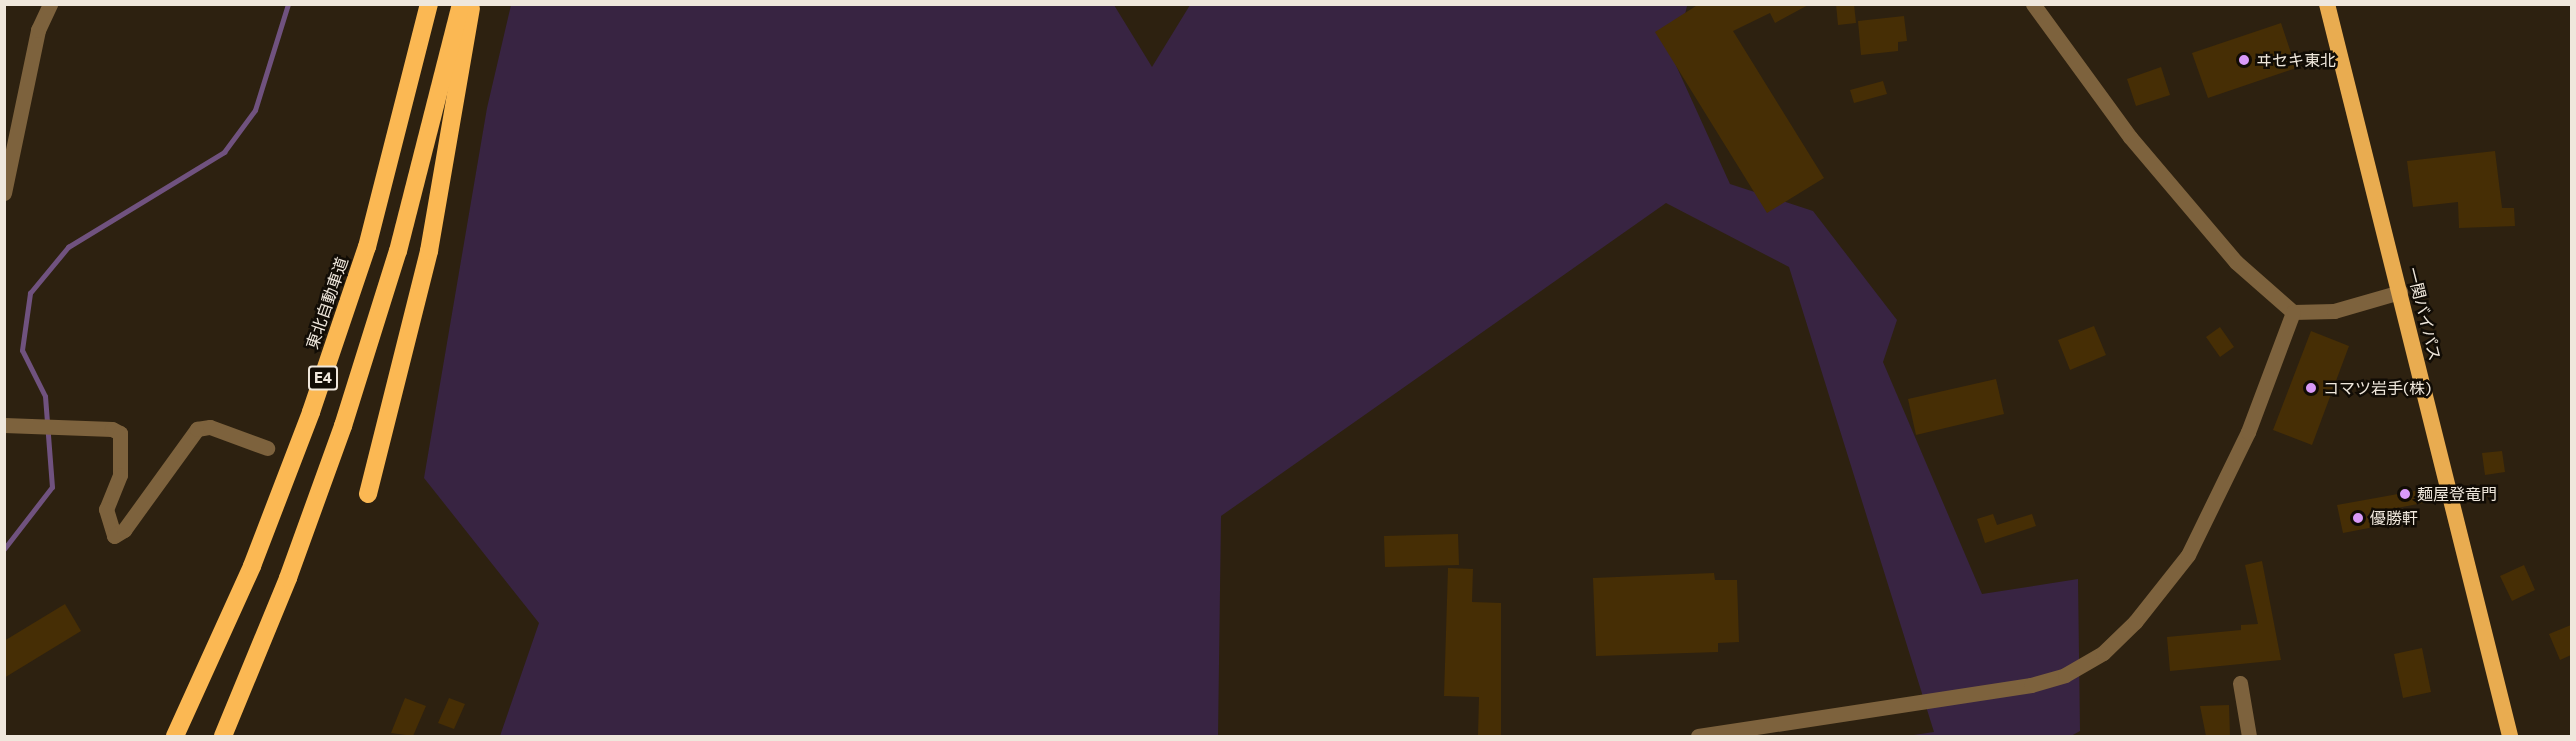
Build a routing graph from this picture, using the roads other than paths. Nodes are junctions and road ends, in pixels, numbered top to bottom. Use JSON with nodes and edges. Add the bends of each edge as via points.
{"nodes":[{"id":1,"x":50,"y":4,"type":"edge"},
{"id":2,"x":429,"y":4,"type":"edge"},
{"id":3,"x":461,"y":4,"type":"edge"},
{"id":4,"x":471,"y":4,"type":"edge"},
{"id":5,"x":2033,"y":4,"type":"edge"},
{"id":6,"x":2327,"y":4,"type":"edge"},
{"id":7,"x":4,"y":193,"type":"edge"},
{"id":8,"x":2400,"y":292,"type":"junction"},
{"id":9,"x":2293,"y":312,"type":"junction"},
{"id":10,"x":4,"y":425,"type":"edge"},
{"id":11,"x":267,"y":448,"type":"dead end"},
{"id":12,"x":369,"y":494,"type":"dead end"},
{"id":13,"x":2240,"y":683,"type":"dead end"},
{"id":14,"x":175,"y":736,"type":"edge"},
{"id":15,"x":223,"y":736,"type":"edge"},
{"id":16,"x":1698,"y":736,"type":"edge"},
{"id":17,"x":2249,"y":736,"type":"edge"},
{"id":18,"x":2510,"y":736,"type":"edge"}],
"edges":[{"from":1,"to":7,"type":"street","via":[[38,30]]},
{"from":2,"to":14,"type":"highway","name":"東北自動車道","number":"E4","via":[[367,247],[311,412],[252,566]]},
{"from":3,"to":15,"type":"highway","number":"E4","via":[[398,251],[343,426],[288,578]]},
{"from":4,"to":12,"type":"highway","via":[[429,251]]},
{"from":5,"to":9,"type":"street","via":[[2130,137],[2236,262]]},
{"from":6,"to":8,"type":"highway","name":"一関バイパス"},
{"from":8,"to":9,"type":"street","via":[[2334,311]]},
{"from":8,"to":18,"type":"highway","name":"一関バイパス"},
{"from":9,"to":16,"type":"street","via":[[2248,432],[2188,555],[2135,622],[2103,653],[2065,675],[2031,685]]},
{"from":10,"to":11,"type":"street","via":[[112,429],[120,433],[120,475],[106,509],[114,536],[124,530],[197,429],[210,427]]},
{"from":13,"to":17,"type":"street"}]}
